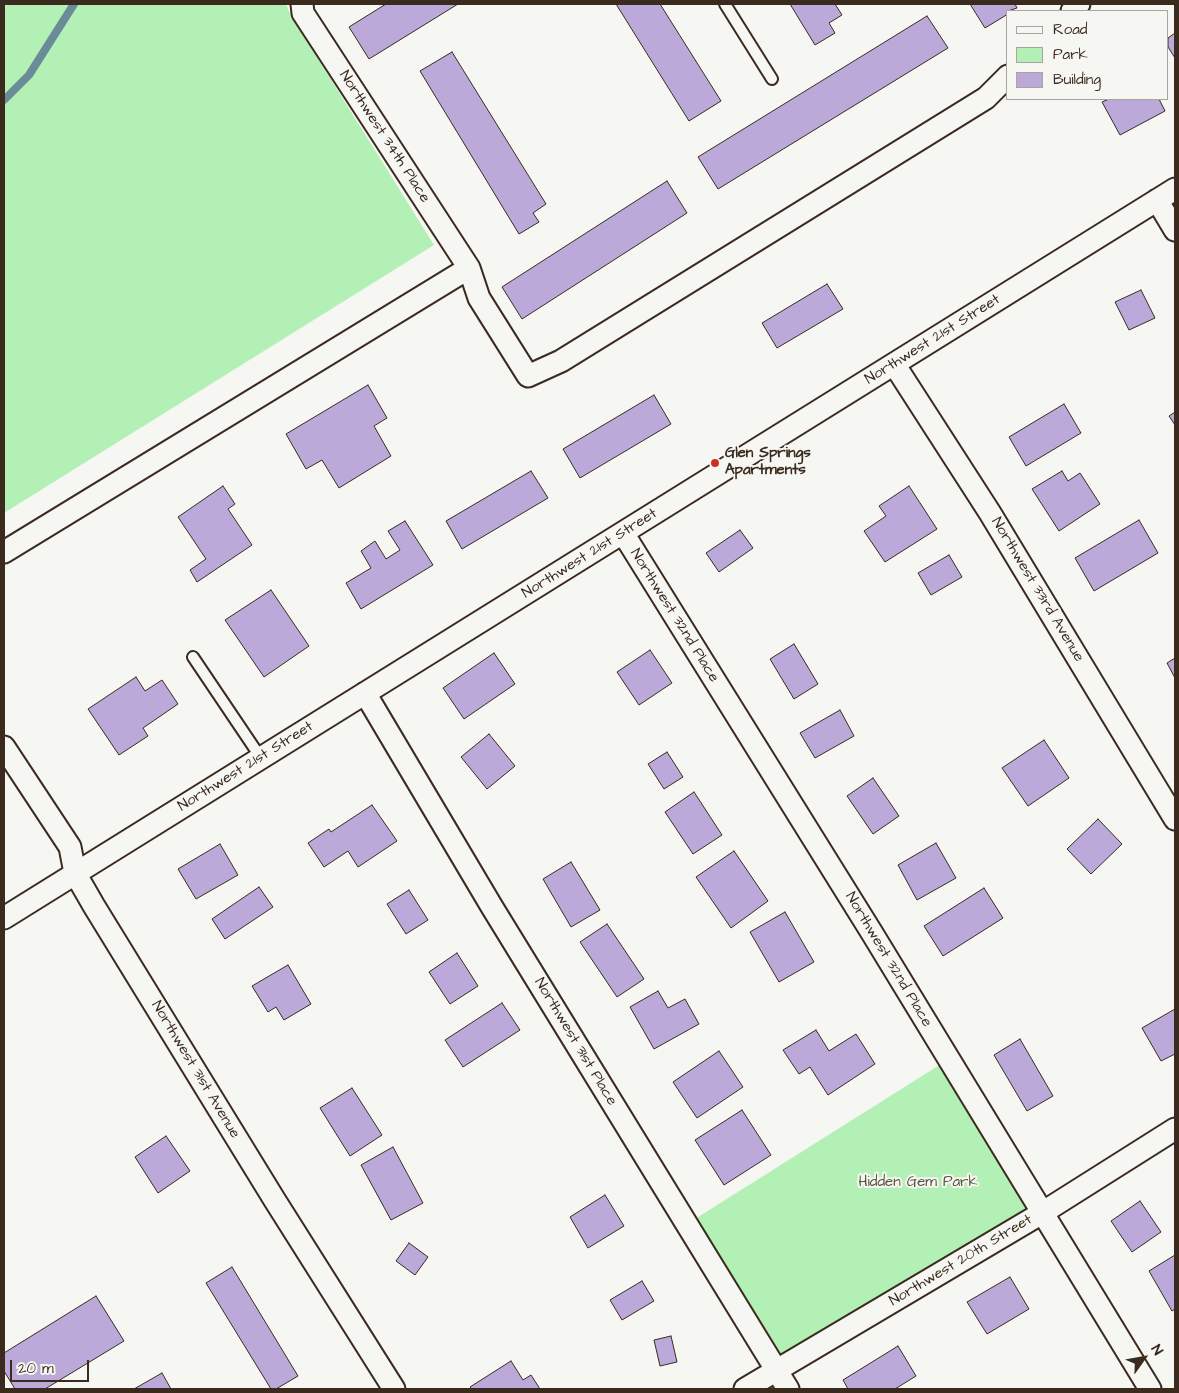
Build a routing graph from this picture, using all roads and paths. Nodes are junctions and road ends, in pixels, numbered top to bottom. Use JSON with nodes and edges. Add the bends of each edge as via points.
{"nodes":[{"id":1,"x":302,"y":4,"type":"edge"},
{"id":2,"x":725,"y":4,"type":"edge"},
{"id":3,"x":1006,"y":78,"type":"edge"},
{"id":4,"x":772,"y":79,"type":"dead end"},
{"id":5,"x":1175,"y":189,"type":"edge"},
{"id":6,"x":1157,"y":200,"type":"junction"},
{"id":7,"x":1175,"y":230,"type":"edge"},
{"id":8,"x":469,"y":268,"type":"junction"},
{"id":9,"x":894,"y":364,"type":"junction"},
{"id":10,"x":623,"y":533,"type":"junction"},
{"id":11,"x":4,"y":552,"type":"edge"},
{"id":12,"x":193,"y":657,"type":"dead end"},
{"id":13,"x":366,"y":693,"type":"junction"},
{"id":14,"x":4,"y":747,"type":"edge"},
{"id":15,"x":261,"y":758,"type":"junction"},
{"id":16,"x":1175,"y":819,"type":"edge"},
{"id":17,"x":75,"y":874,"type":"junction"},
{"id":18,"x":4,"y":918,"type":"edge"},
{"id":19,"x":1175,"y":1129,"type":"edge"},
{"id":20,"x":1042,"y":1213,"type":"junction"},
{"id":21,"x":776,"y":1370,"type":"junction"},
{"id":22,"x":394,"y":1389,"type":"edge"},
{"id":23,"x":745,"y":1389,"type":"edge"},
{"id":24,"x":788,"y":1389,"type":"edge"},
{"id":25,"x":1150,"y":1389,"type":"edge"}],
"edges":[{"from":1,"to":8,"type":"street","name":"Northwest 34th Place","via":[[303,13]]},
{"from":2,"to":4,"type":"lane"},
{"from":3,"to":8,"type":"street","name":"Northwest 34th Place","via":[[986,98],[560,361],[528,376],[478,298]]},
{"from":5,"to":6,"type":"street","name":"Northwest 21st Street"},
{"from":6,"to":7,"type":"street"},
{"from":6,"to":9,"type":"street","name":"Northwest 21st Street"},
{"from":8,"to":11,"type":"street"},
{"from":9,"to":10,"type":"street","name":"Northwest 21st Street"},
{"from":9,"to":16,"type":"street","name":"Northwest 33rd Avenue","via":[[990,513]]},
{"from":10,"to":13,"type":"street","name":"Northwest 21st Street"},
{"from":10,"to":20,"type":"street","name":"Northwest 32nd Place"},
{"from":12,"to":15,"type":"lane"},
{"from":13,"to":15,"type":"street","name":"Northwest 21st Street"},
{"from":13,"to":21,"type":"street","name":"Northwest 31st Place","via":[[487,899]]},
{"from":14,"to":17,"type":"street","name":"Northwest 31st Avenue","via":[[70,847]]},
{"from":15,"to":17,"type":"street","name":"Northwest 21st Street"},
{"from":17,"to":18,"type":"street","name":"Northwest 21st Street"},
{"from":17,"to":22,"type":"street","name":"Northwest 31st Avenue"},
{"from":19,"to":20,"type":"street","name":"Northwest 20th Street"},
{"from":20,"to":21,"type":"street","name":"Northwest 20th Street"},
{"from":20,"to":25,"type":"street","name":"Northwest 32nd Place"},
{"from":21,"to":23,"type":"street","name":"Northwest 20th Street"},
{"from":21,"to":24,"type":"street","name":"Northwest 31st Place"}]}
